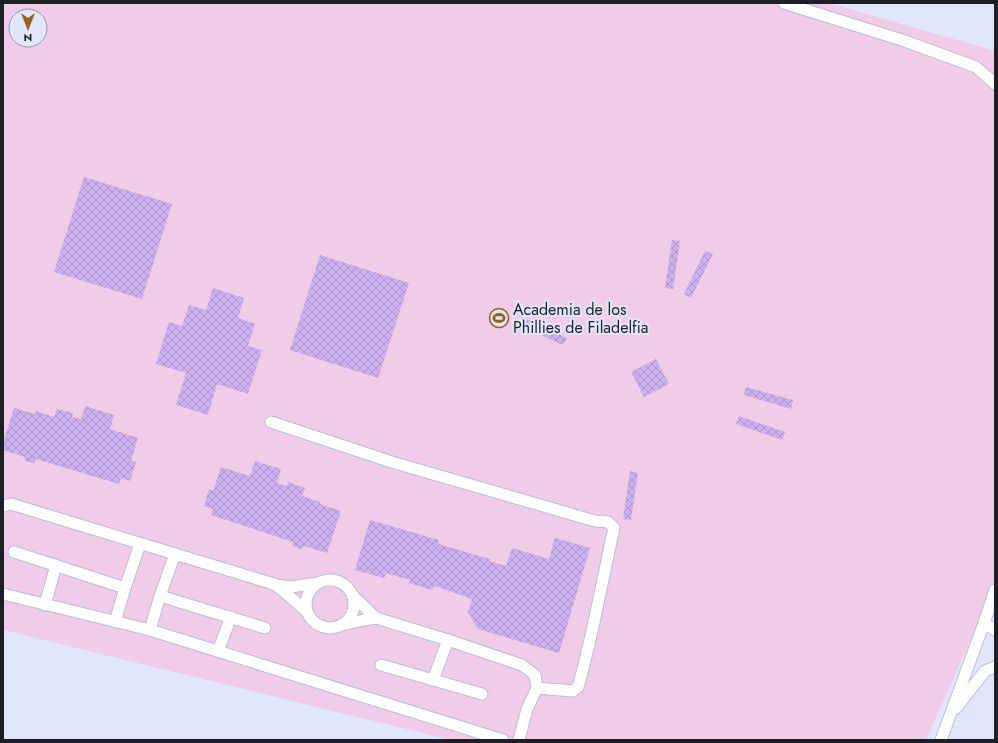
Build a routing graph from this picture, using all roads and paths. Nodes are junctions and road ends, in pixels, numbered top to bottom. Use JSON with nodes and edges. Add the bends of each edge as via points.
{"nodes":[{"id":1,"x":784,"y":3,"type":"edge"},
{"id":2,"x":995,"y":84,"type":"edge"},
{"id":3,"x":271,"y":422,"type":"dead end"},
{"id":4,"x":6,"y":502,"type":"edge"},
{"id":5,"x":140,"y":544,"type":"junction"},
{"id":6,"x":14,"y":552,"type":"dead end"},
{"id":7,"x":175,"y":554,"type":"junction"},
{"id":8,"x":56,"y":566,"type":"junction"},
{"id":9,"x":318,"y":583,"type":"junction"},
{"id":10,"x":274,"y":584,"type":"junction"},
{"id":11,"x":125,"y":588,"type":"junction"},
{"id":12,"x":995,"y":590,"type":"edge"},
{"id":13,"x":3,"y":594,"type":"edge"},
{"id":14,"x":160,"y":596,"type":"junction"},
{"id":15,"x":353,"y":596,"type":"junction"},
{"id":16,"x":45,"y":604,"type":"junction"},
{"id":17,"x":307,"y":612,"type":"junction"},
{"id":18,"x":231,"y":617,"type":"junction"},
{"id":19,"x":376,"y":618,"type":"junction"},
{"id":20,"x":115,"y":622,"type":"junction"},
{"id":21,"x":984,"y":623,"type":"junction"},
{"id":22,"x":342,"y":625,"type":"junction"},
{"id":23,"x":265,"y":628,"type":"dead end"},
{"id":24,"x":150,"y":630,"type":"junction"},
{"id":25,"x":995,"y":630,"type":"edge"},
{"id":26,"x":448,"y":640,"type":"junction"},
{"id":27,"x":218,"y":651,"type":"junction"},
{"id":28,"x":381,"y":665,"type":"dead end"},
{"id":29,"x":995,"y":667,"type":"edge"},
{"id":30,"x":433,"y":680,"type":"junction"},
{"id":31,"x":538,"y":688,"type":"junction"},
{"id":32,"x":482,"y":694,"type":"dead end"},
{"id":33,"x":950,"y":717,"type":"junction"},
{"id":34,"x":503,"y":740,"type":"edge"},
{"id":35,"x":519,"y":740,"type":"edge"},
{"id":36,"x":941,"y":740,"type":"edge"}],
"edges":[{"from":1,"to":2,"type":"lane","via":[[902,40],[976,67]]},
{"from":3,"to":31,"type":"lane","via":[[395,463],[596,521],[608,522],[614,528],[578,687],[573,691]]},
{"from":4,"to":5,"type":"lane"},
{"from":5,"to":7,"type":"lane"},
{"from":5,"to":11,"type":"lane"},
{"from":6,"to":8,"type":"lane"},
{"from":7,"to":10,"type":"lane"},
{"from":7,"to":14,"type":"lane"},
{"from":8,"to":11,"type":"lane"},
{"from":8,"to":16,"type":"lane"},
{"from":9,"to":10,"type":"lane","via":[[291,587]]},
{"from":9,"to":15,"type":"lane","via":[[334,580],[349,588]]},
{"from":9,"to":17,"type":"lane","via":[[311,588],[307,596]]},
{"from":10,"to":17,"type":"lane"},
{"from":11,"to":20,"type":"lane"},
{"from":12,"to":21,"type":"lane"},
{"from":13,"to":16,"type":"lane"},
{"from":14,"to":18,"type":"lane"},
{"from":14,"to":24,"type":"lane"},
{"from":15,"to":19,"type":"lane"},
{"from":15,"to":22,"type":"lane","via":[[353,612],[349,620]]},
{"from":16,"to":20,"type":"lane"},
{"from":17,"to":22,"type":"lane","via":[[311,620],[326,628]]},
{"from":18,"to":23,"type":"lane"},
{"from":18,"to":27,"type":"lane"},
{"from":19,"to":22,"type":"lane"},
{"from":19,"to":26,"type":"lane"},
{"from":20,"to":24,"type":"lane"},
{"from":21,"to":25,"type":"lane"},
{"from":21,"to":33,"type":"lane"},
{"from":24,"to":27,"type":"lane"},
{"from":26,"to":30,"type":"lane"},
{"from":26,"to":31,"type":"lane","via":[[522,665],[535,675]]},
{"from":27,"to":34,"type":"lane"},
{"from":28,"to":30,"type":"lane"},
{"from":29,"to":33,"type":"lane","via":[[985,671]]},
{"from":30,"to":32,"type":"lane"},
{"from":31,"to":35,"type":"lane","via":[[527,709]]},
{"from":33,"to":36,"type":"lane"}]}
